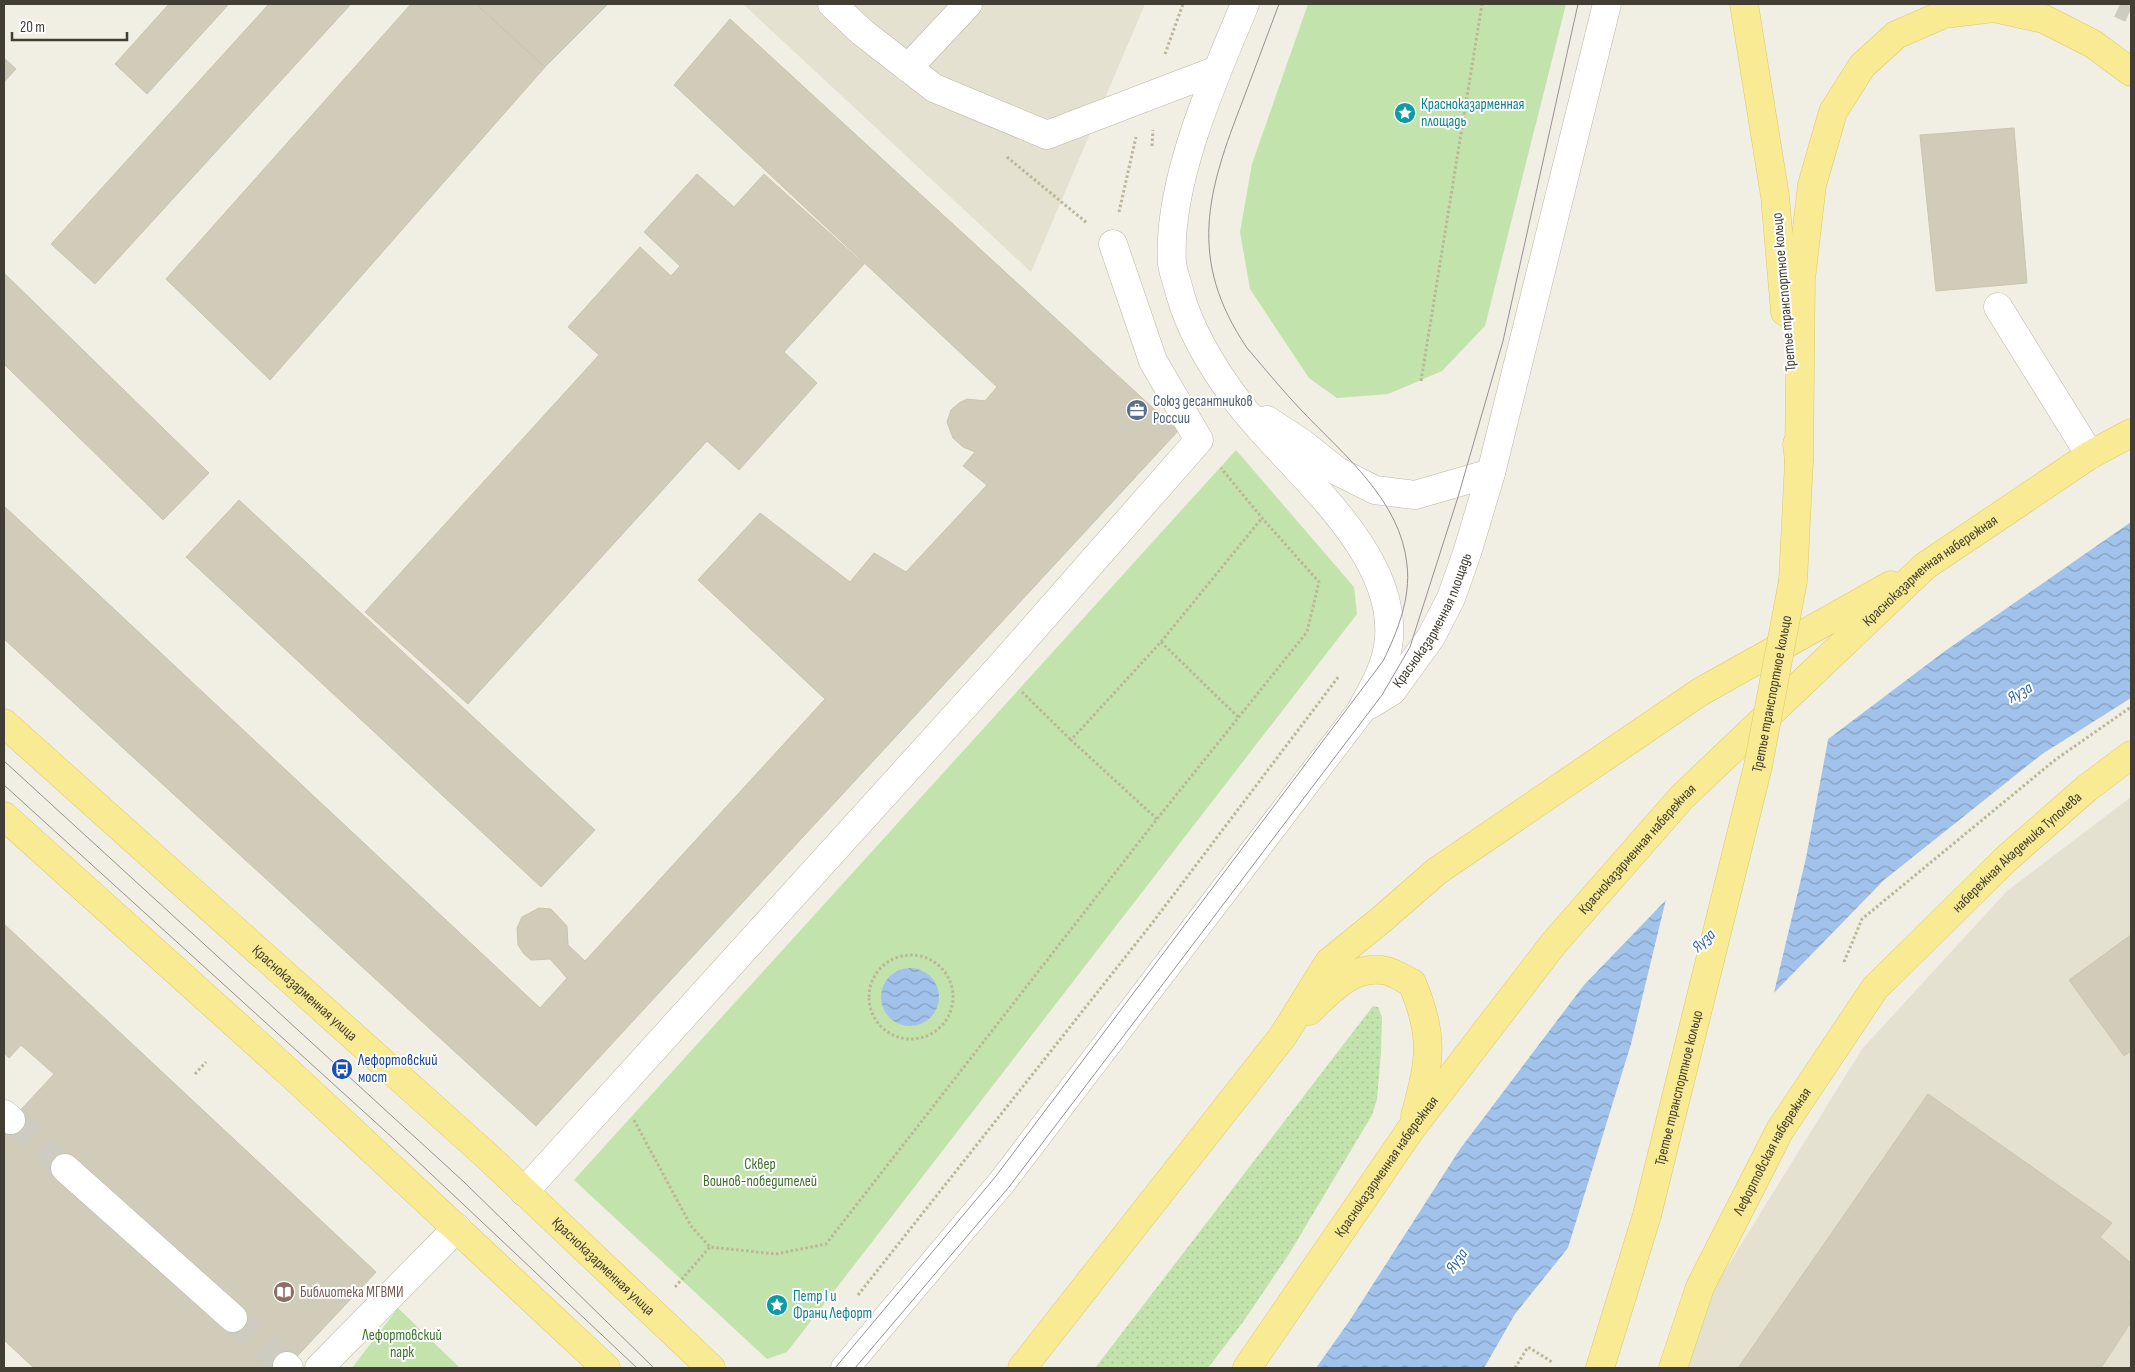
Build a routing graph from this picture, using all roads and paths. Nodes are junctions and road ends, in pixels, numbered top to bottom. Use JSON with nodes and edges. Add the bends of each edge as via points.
{"nodes":[{"id":1,"x":832,"y":4,"type":"edge"},
{"id":2,"x":968,"y":4,"type":"edge"},
{"id":3,"x":1245,"y":4,"type":"edge"},
{"id":4,"x":1482,"y":4,"type":"edge"},
{"id":5,"x":1607,"y":4,"type":"edge"},
{"id":6,"x":1744,"y":4,"type":"edge"},
{"id":7,"x":908,"y":68,"type":"junction"},
{"id":8,"x":1217,"y":70,"type":"junction"},
{"id":9,"x":2131,"y":72,"type":"edge"},
{"id":10,"x":1151,"y":94,"type":"junction"},
{"id":11,"x":1152,"y":149,"type":"dead end"},
{"id":12,"x":1113,"y":244,"type":"dead end"},
{"id":13,"x":1998,"y":307,"type":"dead end"},
{"id":14,"x":1421,"y":381,"type":"dead end"},
{"id":15,"x":1238,"y":402,"type":"junction"},
{"id":16,"x":2131,"y":432,"type":"edge"},
{"id":17,"x":1199,"y":440,"type":"junction"},
{"id":18,"x":2090,"y":455,"type":"junction"},
{"id":19,"x":1799,"y":462,"type":"junction"},
{"id":20,"x":1491,"y":473,"type":"junction"},
{"id":21,"x":1262,"y":518,"type":"junction"},
{"id":22,"x":1925,"y":566,"type":"junction"},
{"id":23,"x":1160,"y":642,"type":"junction"},
{"id":24,"x":998,"y":669,"type":"junction"},
{"id":25,"x":1341,"y":673,"type":"dead end"},
{"id":26,"x":2131,"y":707,"type":"edge"},
{"id":27,"x":1360,"y":712,"type":"junction"},
{"id":28,"x":1238,"y":717,"type":"junction"},
{"id":29,"x":4,"y":723,"type":"edge"},
{"id":30,"x":1071,"y":740,"type":"junction"},
{"id":31,"x":2131,"y":755,"type":"edge"},
{"id":32,"x":4,"y":816,"type":"edge"},
{"id":33,"x":1157,"y":819,"type":"junction"},
{"id":34,"x":1906,"y":956,"type":"joint"},
{"id":35,"x":1844,"y":962,"type":"dead end"},
{"id":36,"x":878,"y":971,"type":"joint"},
{"id":37,"x":1283,"y":1036,"type":"junction"},
{"id":38,"x":206,"y":1062,"type":"dead end"},
{"id":39,"x":195,"y":1074,"type":"dead end"},
{"id":40,"x":615,"y":1089,"type":"junction"},
{"id":41,"x":1411,"y":1129,"type":"junction"},
{"id":42,"x":65,"y":1168,"type":"tunnel mouth"},
{"id":43,"x":524,"y":1192,"type":"junction"},
{"id":44,"x":457,"y":1228,"type":"junction"},
{"id":45,"x":710,"y":1246,"type":"junction"},
{"id":46,"x":675,"y":1286,"type":"dead end"},
{"id":47,"x":852,"y":1303,"type":"dead end"},
{"id":48,"x":233,"y":1318,"type":"tunnel mouth"},
{"id":49,"x":1552,"y":1362,"type":"dead end"},
{"id":50,"x":318,"y":1368,"type":"edge"},
{"id":51,"x":606,"y":1368,"type":"edge"},
{"id":52,"x":711,"y":1368,"type":"edge"},
{"id":53,"x":845,"y":1368,"type":"edge"},
{"id":54,"x":1022,"y":1368,"type":"edge"},
{"id":55,"x":1247,"y":1368,"type":"edge"},
{"id":56,"x":1515,"y":1368,"type":"edge"},
{"id":57,"x":1600,"y":1368,"type":"edge"},
{"id":58,"x":1673,"y":1368,"type":"edge"}],
"edges":[{"from":1,"to":7,"type":"street"},
{"from":2,"to":7,"type":"street"},
{"from":3,"to":8,"type":"street","name":"Красноказарменная площадь"},
{"from":4,"to":14,"type":"path"},
{"from":5,"to":20,"type":"street","name":"Красноказарменная площадь"},
{"from":6,"to":19,"type":"main road","name":"Третье транспортное кольцо","via":[[1775,196]]},
{"from":7,"to":10,"type":"street","via":[[934,88],[1047,135]]},
{"from":8,"to":10,"type":"street"},
{"from":8,"to":15,"type":"street","name":"Красноказарменная площадь","via":[[1186,162],[1175,215],[1172,264],[1186,315]]},
{"from":9,"to":19,"type":"main road","via":[[2093,44],[2044,19],[1994,8],[1944,14],[1896,35],[1862,66],[1833,112],[1812,185],[1801,279]]},
{"from":10,"to":11,"type":"path"},
{"from":12,"to":17,"type":"street","via":[[1153,361]]},
{"from":13,"to":18,"type":"street"},
{"from":15,"to":20,"type":"street","via":[[1337,470],[1375,490],[1414,494]]},
{"from":15,"to":27,"type":"street","name":"Красноказарменная площадь","via":[[1334,509],[1364,552],[1382,588],[1388,610],[1389,638],[1383,669]]},
{"from":16,"to":18,"type":"main road","name":"Красноказарменная набережная"},
{"from":17,"to":21,"type":"path"},
{"from":17,"to":24,"type":"street"},
{"from":18,"to":22,"type":"main road","name":"Красноказарменная набережная"},
{"from":19,"to":57,"type":"main road","name":"Третье транспортное кольцо","bridge":true,"via":[[1792,581],[1758,766],[1648,1215]]},
{"from":20,"to":27,"type":"street","name":"Красноказарменная площадь","via":[[1451,598],[1431,637],[1392,691]]},
{"from":21,"to":23,"type":"path"},
{"from":21,"to":28,"type":"path","via":[[1318,582],[1307,632]]},
{"from":22,"to":37,"type":"main road","via":[[1700,692],[1437,871],[1328,962]]},
{"from":22,"to":41,"type":"main road","name":"Красноказарменная набережная","via":[[1682,797],[1554,943]]},
{"from":23,"to":28,"type":"path"},
{"from":23,"to":30,"type":"path"},
{"from":24,"to":30,"type":"path"},
{"from":24,"to":40,"type":"street"},
{"from":25,"to":47,"type":"path","via":[[1153,922]]},
{"from":26,"to":35,"type":"path","via":[[2055,760],[1862,919]]},
{"from":27,"to":53,"type":"street","via":[[1002,1182]]},
{"from":28,"to":33,"type":"path"},
{"from":29,"to":43,"type":"main road","name":"Красноказарменная улица"},
{"from":30,"to":33,"type":"path"},
{"from":31,"to":34,"type":"main road","name":"набережная Академика Туполева","via":[[2087,788],[2006,859]]},
{"from":32,"to":44,"type":"main road","via":[[294,1076]]},
{"from":33,"to":45,"type":"path","via":[[826,1244],[776,1254]]},
{"from":34,"to":58,"type":"main road","name":"Лефортовская набережная","via":[[1875,988],[1780,1130],[1700,1287]]},
{"from":36,"to":36,"type":"path","via":[[868,995],[870,1008],[885,1030],[908,1039],[921,1038],[942,1025],[950,1014],[953,1001],[949,981],[938,965],[927,958],[900,956],[888,961]]},
{"from":37,"to":41,"type":"main road","via":[[1340,981],[1360,971],[1386,971],[1412,983],[1424,1011],[1430,1050]]},
{"from":37,"to":54,"type":"main road"},
{"from":38,"to":39,"type":"path"},
{"from":40,"to":43,"type":"street"},
{"from":40,"to":45,"type":"path","via":[[691,1226]]},
{"from":41,"to":55,"type":"main road","name":"Красноказарменная набережная"},
{"from":42,"to":48,"type":"street"},
{"from":43,"to":52,"type":"main road","name":"Красноказарменная улица"},
{"from":44,"to":50,"type":"street"},
{"from":44,"to":51,"type":"main road"},
{"from":45,"to":46,"type":"path"},
{"from":49,"to":56,"type":"path","via":[[1528,1347]]}]}
